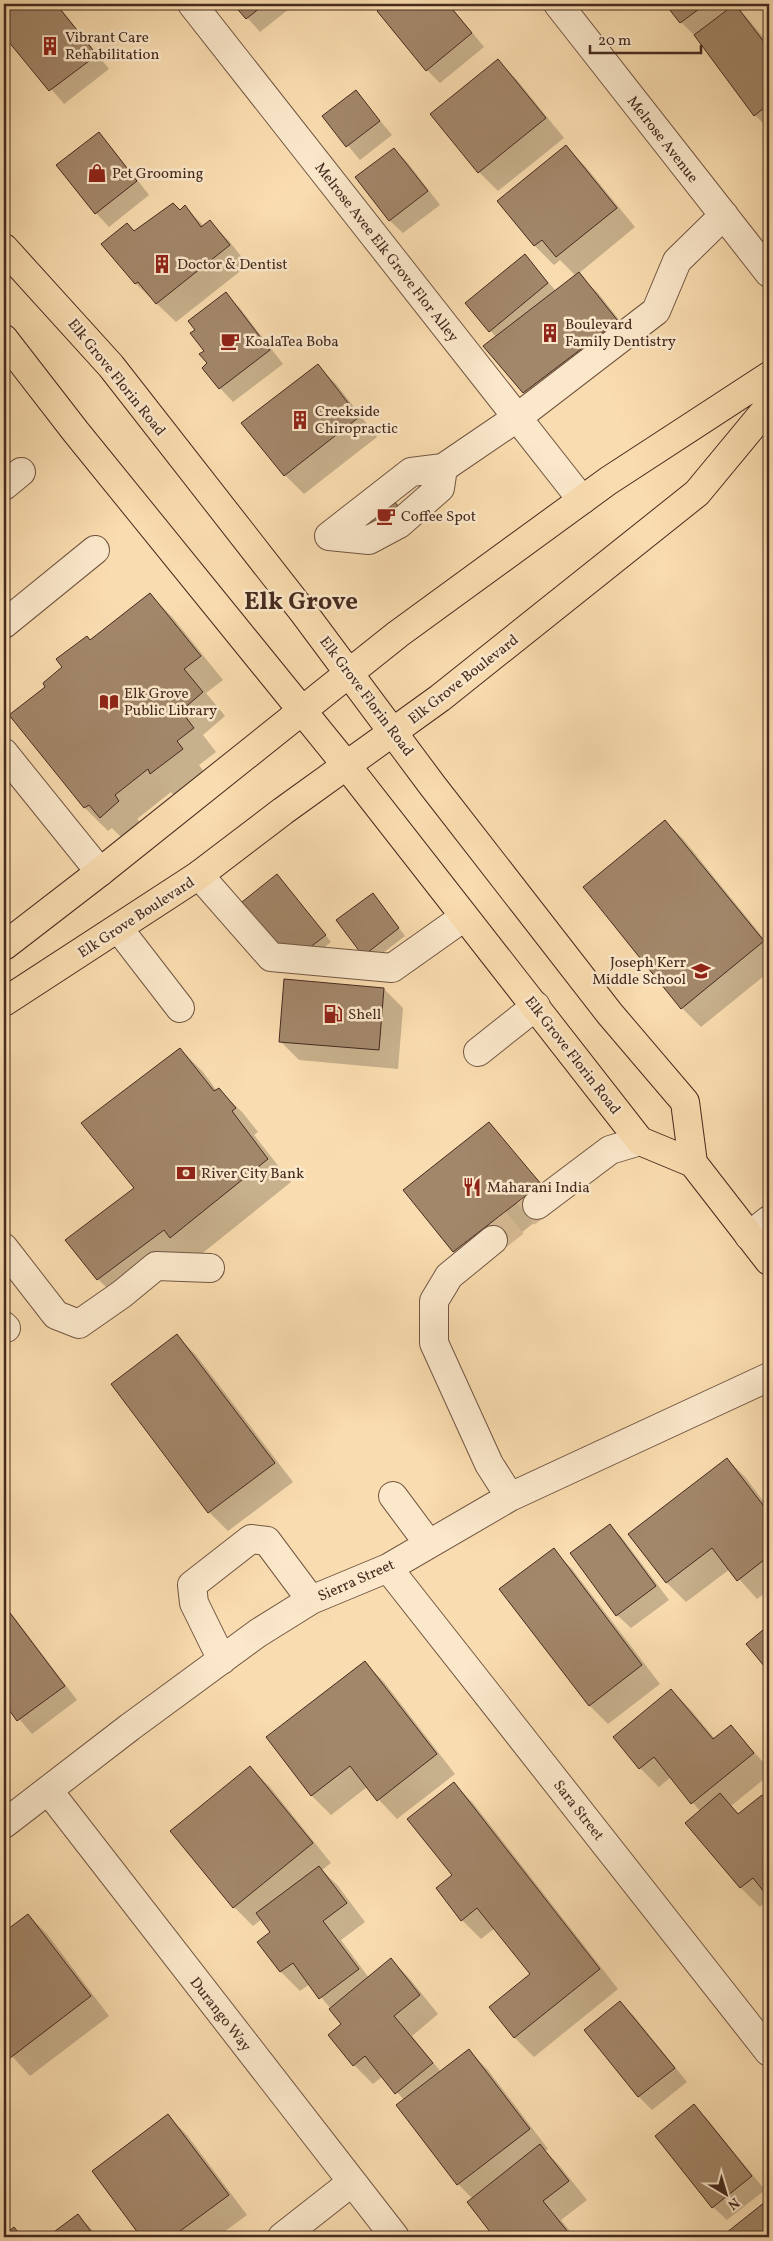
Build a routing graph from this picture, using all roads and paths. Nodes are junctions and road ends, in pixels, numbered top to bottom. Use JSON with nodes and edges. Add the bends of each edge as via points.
{"nodes":[{"id":1,"x":192,"y":4,"type":"edge"},
{"id":2,"x":558,"y":4,"type":"edge"},
{"id":3,"x":724,"y":215,"type":"junction"},
{"id":4,"x":4,"y":248,"type":"edge"},
{"id":5,"x":769,"y":273,"type":"edge"},
{"id":6,"x":4,"y":338,"type":"edge"},
{"id":7,"x":769,"y":376,"type":"edge"},
{"id":8,"x":769,"y":406,"type":"edge"},
{"id":9,"x":518,"y":418,"type":"junction"},
{"id":10,"x":443,"y":468,"type":"dead end"},
{"id":11,"x":582,"y":500,"type":"junction"},
{"id":12,"x":95,"y":550,"type":"dead end"},
{"id":13,"x":4,"y":624,"type":"edge"},
{"id":14,"x":350,"y":672,"type":"junction"},
{"id":15,"x":302,"y":711,"type":"junction"},
{"id":16,"x":394,"y":732,"type":"junction"},
{"id":17,"x":4,"y":752,"type":"edge"},
{"id":18,"x":346,"y":766,"type":"junction"},
{"id":19,"x":100,"y":872,"type":"junction"},
{"id":20,"x":199,"y":875,"type":"junction"},
{"id":21,"x":464,"y":917,"type":"junction"},
{"id":22,"x":119,"y":929,"type":"junction"},
{"id":23,"x":4,"y":946,"type":"edge"},
{"id":24,"x":4,"y":1002,"type":"edge"},
{"id":25,"x":536,"y":1006,"type":"junction"},
{"id":26,"x":180,"y":1008,"type":"dead end"},
{"id":27,"x":478,"y":1052,"type":"dead end"},
{"id":28,"x":640,"y":1141,"type":"junction"},
{"id":29,"x":693,"y":1162,"type":"junction"},
{"id":30,"x":537,"y":1205,"type":"tunnel mouth"},
{"id":31,"x":759,"y":1228,"type":"edge"},
{"id":32,"x":493,"y":1240,"type":"tunnel mouth"},
{"id":33,"x":4,"y":1248,"type":"edge"},
{"id":34,"x":769,"y":1261,"type":"edge"},
{"id":35,"x":210,"y":1268,"type":"dead end"},
{"id":36,"x":765,"y":1386,"type":"edge"},
{"id":37,"x":393,"y":1496,"type":"dead end"},
{"id":38,"x":510,"y":1497,"type":"junction"},
{"id":39,"x":428,"y":1543,"type":"junction"},
{"id":40,"x":388,"y":1568,"type":"junction"},
{"id":41,"x":311,"y":1600,"type":"junction"},
{"id":42,"x":222,"y":1660,"type":"junction"},
{"id":43,"x":48,"y":1790,"type":"junction"},
{"id":44,"x":4,"y":1824,"type":"edge"},
{"id":45,"x":769,"y":2052,"type":"edge"},
{"id":46,"x":352,"y":2182,"type":"junction"},
{"id":47,"x":282,"y":2237,"type":"edge"},
{"id":48,"x":395,"y":2237,"type":"edge"}],
"edges":[{"from":1,"to":9,"type":"street","name":"Melrose Avee Elk Grove Flor Alley"},
{"from":2,"to":3,"type":"street","name":"Melrose Avenue"},
{"from":3,"to":5,"type":"street","name":"Melrose Avenue"},
{"from":3,"to":9,"type":"street","via":[[677,261],[656,311]]},
{"from":4,"to":14,"type":"main road","name":"Elk Grove Florin Road","via":[[111,366]]},
{"from":6,"to":15,"type":"main road","name":"Elk Grove Florin Road"},
{"from":7,"to":11,"type":"main road"},
{"from":8,"to":16,"type":"main road","name":"Elk Grove Boulevard","via":[[697,493]]},
{"from":9,"to":10,"type":"street"},
{"from":9,"to":11,"type":"street","name":"Melrose Avee Elk Grove Flor Alley"},
{"from":11,"to":14,"type":"main road"},
{"from":12,"to":13,"type":"street"},
{"from":14,"to":15,"type":"main road"},
{"from":14,"to":16,"type":"main road","name":"Elk Grove Florin Road"},
{"from":15,"to":18,"type":"main road","name":"Elk Grove Florin Road"},
{"from":15,"to":19,"type":"main road"},
{"from":16,"to":18,"type":"main road","name":"Elk Grove Boulevard"},
{"from":16,"to":29,"type":"main road","name":"Elk Grove Florin Road","via":[[610,1014],[685,1102]]},
{"from":17,"to":19,"type":"street"},
{"from":18,"to":20,"type":"main road","name":"Elk Grove Boulevard"},
{"from":18,"to":21,"type":"main road","name":"Elk Grove Florin Road"},
{"from":19,"to":23,"type":"main road"},
{"from":20,"to":21,"type":"street","via":[[271,957],[392,968]]},
{"from":20,"to":22,"type":"main road","name":"Elk Grove Boulevard"},
{"from":21,"to":25,"type":"main road","name":"Elk Grove Florin Road"},
{"from":22,"to":24,"type":"main road","name":"Elk Grove Boulevard"},
{"from":22,"to":26,"type":"street"},
{"from":25,"to":27,"type":"street"},
{"from":25,"to":28,"type":"main road","name":"Elk Grove Florin Road"},
{"from":28,"to":29,"type":"main road"},
{"from":28,"to":30,"type":"street","via":[[610,1150]]},
{"from":29,"to":31,"type":"main road","name":"Elk Grove Florin Road"},
{"from":31,"to":34,"type":"main road","name":"Elk Grove Florin Road"},
{"from":32,"to":38,"type":"street","via":[[449,1276],[434,1301],[434,1343],[489,1464]]},
{"from":33,"to":35,"type":"street","via":[[56,1315],[79,1324],[156,1266]]},
{"from":36,"to":38,"type":"street","name":"Sierra Street"},
{"from":37,"to":39,"type":"street"},
{"from":38,"to":39,"type":"street","name":"Sierra Street"},
{"from":39,"to":40,"type":"street","name":"Sierra Street"},
{"from":40,"to":41,"type":"street","name":"Sierra Street"},
{"from":40,"to":45,"type":"street","name":"Sara Street"},
{"from":41,"to":42,"type":"street","name":"Sierra Street"},
{"from":41,"to":42,"type":"street","via":[[267,1541],[251,1539],[192,1585],[194,1603]]},
{"from":42,"to":43,"type":"street","name":"Sierra Street"},
{"from":43,"to":44,"type":"street","name":"Sierra Street"},
{"from":43,"to":46,"type":"street","name":"Durango Way"},
{"from":46,"to":47,"type":"street"},
{"from":46,"to":48,"type":"street","name":"Durango Way"}]}
